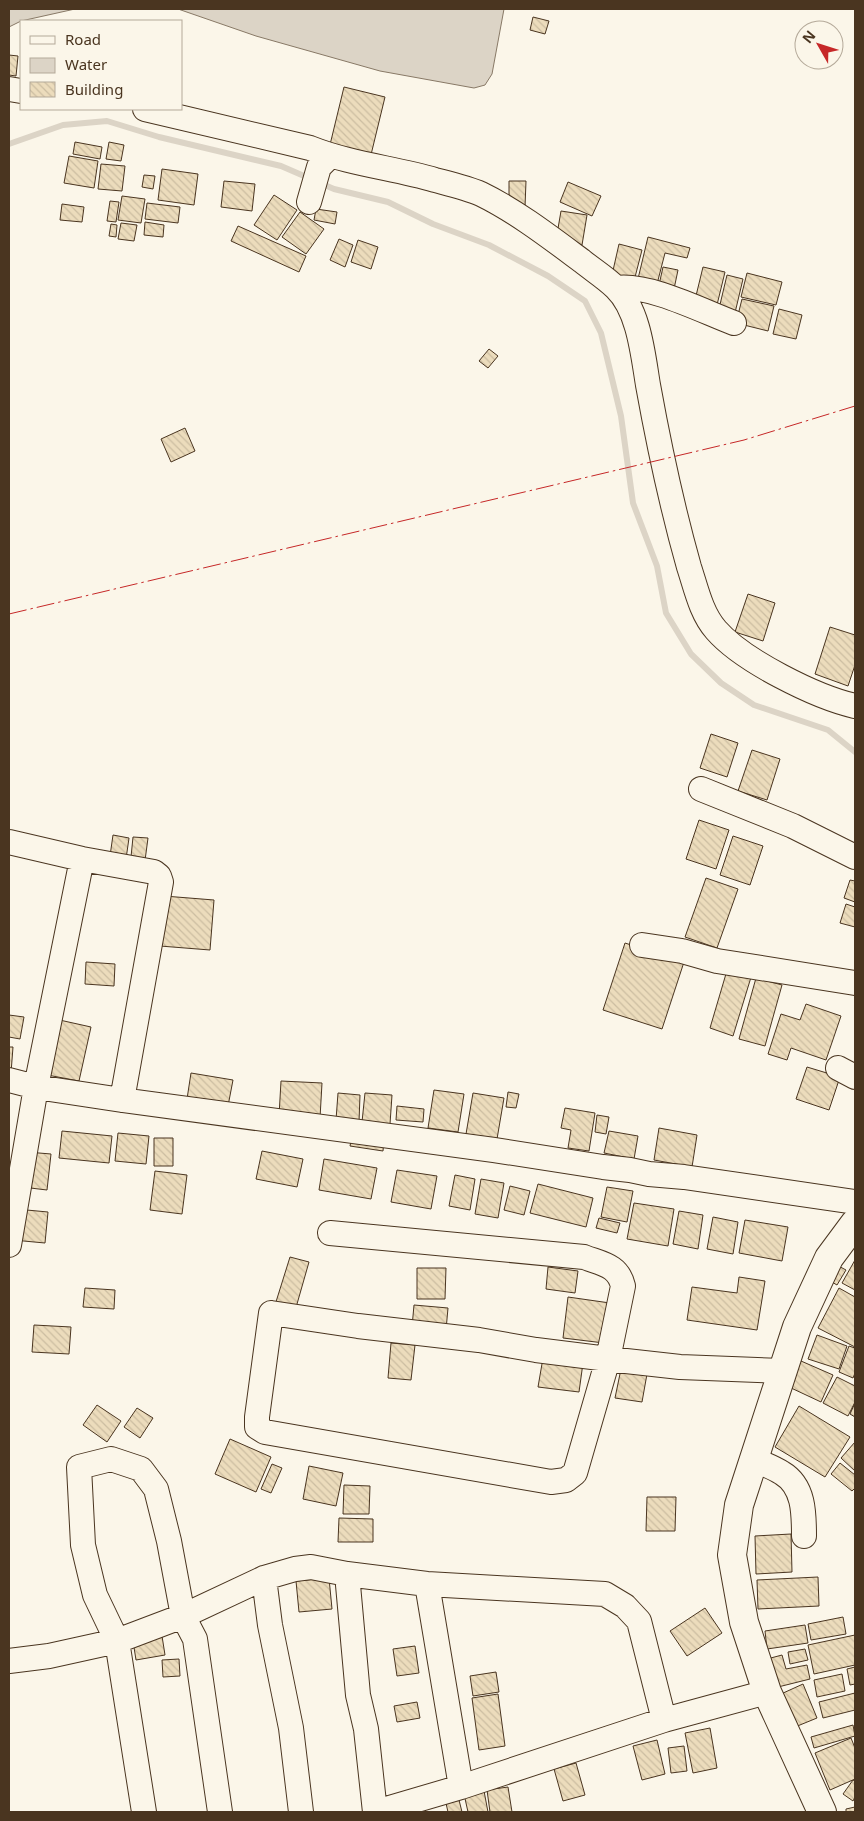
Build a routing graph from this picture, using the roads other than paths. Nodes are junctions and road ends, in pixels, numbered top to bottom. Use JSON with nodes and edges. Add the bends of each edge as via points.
{"nodes":[{"id":1,"x":149,"y":110,"type":"edge"},
{"id":2,"x":325,"y":162,"type":"junction"},
{"id":3,"x":311,"y":196,"type":"dead end"},
{"id":4,"x":616,"y":288,"type":"junction"},
{"id":5,"x":734,"y":324,"type":"dead end"},
{"id":6,"x":855,"y":706,"type":"edge"},
{"id":7,"x":701,"y":789,"type":"dead end"},
{"id":8,"x":9,"y":842,"type":"edge"},
{"id":9,"x":855,"y":856,"type":"edge"},
{"id":10,"x":82,"y":860,"type":"junction"},
{"id":11,"x":642,"y":945,"type":"dead end"},
{"id":12,"x":855,"y":983,"type":"edge"},
{"id":13,"x":9,"y":1080,"type":"edge"},
{"id":14,"x":36,"y":1086,"type":"junction"},
{"id":15,"x":122,"y":1100,"type":"junction"},
{"id":16,"x":855,"y":1202,"type":"edge"},
{"id":17,"x":855,"y":1223,"type":"edge"},
{"id":18,"x":330,"y":1232,"type":"dead end"},
{"id":19,"x":9,"y":1245,"type":"edge"},
{"id":20,"x":608,"y":1359,"type":"junction"},
{"id":21,"x":782,"y":1371,"type":"junction"},
{"id":22,"x":753,"y":1459,"type":"junction"},
{"id":23,"x":804,"y":1536,"type":"dead end"},
{"id":24,"x":347,"y":1574,"type":"junction"},
{"id":25,"x":264,"y":1578,"type":"junction"},
{"id":26,"x":427,"y":1584,"type":"junction"},
{"id":27,"x":183,"y":1616,"type":"junction"},
{"id":28,"x":117,"y":1641,"type":"junction"},
{"id":29,"x":9,"y":1661,"type":"edge"},
{"id":30,"x":767,"y":1692,"type":"junction"},
{"id":31,"x":664,"y":1720,"type":"junction"},
{"id":32,"x":461,"y":1787,"type":"junction"},
{"id":33,"x":144,"y":1812,"type":"edge"},
{"id":34,"x":220,"y":1812,"type":"edge"},
{"id":35,"x":301,"y":1812,"type":"edge"},
{"id":36,"x":376,"y":1812,"type":"edge"},
{"id":37,"x":822,"y":1812,"type":"edge"}],
"edges":[{"from":1,"to":2,"type":"street","via":[[310,148]]},
{"from":2,"to":3,"type":"street"},
{"from":2,"to":4,"type":"street","via":[[435,180],[480,194],[530,224]]},
{"from":4,"to":5,"type":"street","via":[[642,289]]},
{"from":4,"to":6,"type":"street","via":[[629,304],[635,323],[682,541],[700,600],[715,629],[738,651],[774,673],[838,702]]},
{"from":7,"to":9,"type":"street"},
{"from":8,"to":10,"type":"street"},
{"from":10,"to":14,"type":"street"},
{"from":10,"to":15,"type":"street","via":[[154,872],[161,882]]},
{"from":11,"to":12,"type":"street","via":[[717,961]]},
{"from":13,"to":14,"type":"street"},
{"from":14,"to":15,"type":"street"},
{"from":14,"to":19,"type":"street"},
{"from":15,"to":16,"type":"street"},
{"from":17,"to":21,"type":"main road","via":[[829,1258],[817,1281]]},
{"from":18,"to":20,"type":"street","via":[[584,1257],[614,1268],[621,1275],[623,1286]]},
{"from":20,"to":20,"type":"street","via":[[575,1473],[566,1480],[550,1482],[265,1432],[257,1427],[271,1313]]},
{"from":20,"to":21,"type":"street","via":[[680,1367]]},
{"from":21,"to":22,"type":"main road"},
{"from":22,"to":23,"type":"street","via":[[783,1473],[795,1485],[804,1511]]},
{"from":22,"to":30,"type":"main road","via":[[740,1505],[732,1555],[744,1622]]},
{"from":24,"to":25,"type":"street","via":[[311,1567]]},
{"from":24,"to":26,"type":"street"},
{"from":24,"to":36,"type":"street","via":[[357,1688],[366,1729]]},
{"from":25,"to":27,"type":"street"},
{"from":25,"to":35,"type":"street","via":[[291,1728]]},
{"from":26,"to":31,"type":"street","via":[[605,1594],[616,1599],[639,1621]]},
{"from":26,"to":32,"type":"street"},
{"from":27,"to":28,"type":"street"},
{"from":27,"to":28,"type":"street","via":[[156,1489],[141,1469],[111,1459],[79,1467],[83,1545],[94,1596]]},
{"from":27,"to":34,"type":"street","via":[[195,1639]]},
{"from":28,"to":29,"type":"street"},
{"from":28,"to":33,"type":"street"},
{"from":30,"to":31,"type":"street"},
{"from":30,"to":37,"type":"main road"},
{"from":31,"to":32,"type":"street"},
{"from":32,"to":36,"type":"street"}]}
